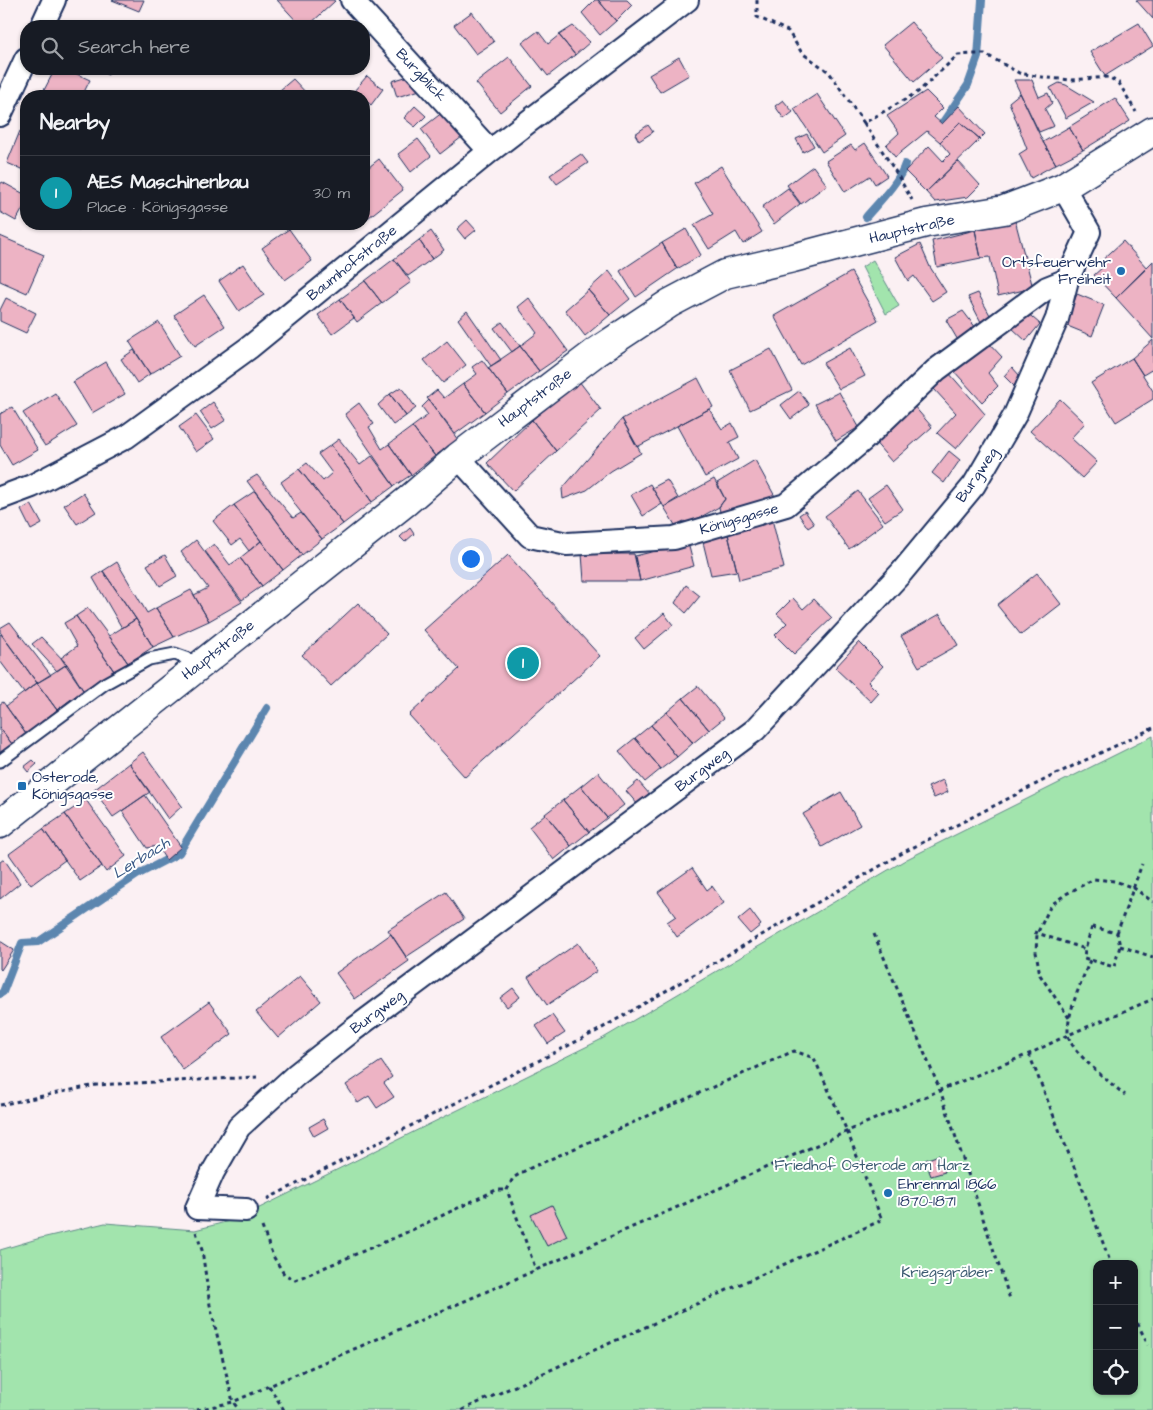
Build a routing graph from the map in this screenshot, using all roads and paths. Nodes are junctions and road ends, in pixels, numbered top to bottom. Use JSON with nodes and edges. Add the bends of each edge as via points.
{"nodes":[{"id":1,"x":54,"y":0,"type":"edge"},
{"id":2,"x":352,"y":0,"type":"edge"},
{"id":3,"x":687,"y":0,"type":"edge"},
{"id":4,"x":756,"y":0,"type":"edge"},
{"id":5,"x":45,"y":20,"type":"edge"},
{"id":6,"x":20,"y":72,"type":"edge"},
{"id":7,"x":0,"y":115,"type":"edge"},
{"id":8,"x":864,"y":123,"type":"junction"},
{"id":9,"x":1151,"y":132,"type":"edge"},
{"id":10,"x":490,"y":151,"type":"junction"},
{"id":11,"x":1064,"y":187,"type":"junction"},
{"id":12,"x":905,"y":188,"type":"dead end"},
{"id":13,"x":1067,"y":280,"type":"junction"},
{"id":14,"x":458,"y":457,"type":"junction"},
{"id":15,"x":0,"y":498,"type":"edge"},
{"id":16,"x":201,"y":663,"type":"junction"},
{"id":17,"x":1153,"y":728,"type":"edge"},
{"id":18,"x":0,"y":761,"type":"edge"},
{"id":19,"x":0,"y":824,"type":"edge"},
{"id":20,"x":1142,"y":864,"type":"dead end"},
{"id":21,"x":1134,"y":888,"type":"junction"},
{"id":22,"x":1153,"y":902,"type":"edge"},
{"id":23,"x":1036,"y":933,"type":"junction"},
{"id":24,"x":1117,"y":933,"type":"junction"},
{"id":25,"x":874,"y":934,"type":"dead end"},
{"id":26,"x":1120,"y":946,"type":"junction"},
{"id":27,"x":1085,"y":949,"type":"junction"},
{"id":28,"x":1153,"y":957,"type":"edge"},
{"id":29,"x":1090,"y":960,"type":"junction"},
{"id":30,"x":1153,"y":999,"type":"edge"},
{"id":31,"x":1069,"y":1018,"type":"junction"},
{"id":32,"x":1068,"y":1035,"type":"junction"},
{"id":33,"x":1029,"y":1054,"type":"junction"},
{"id":34,"x":296,"y":1076,"type":"junction"},
{"id":35,"x":940,"y":1090,"type":"junction"},
{"id":36,"x":1125,"y":1095,"type":"dead end"},
{"id":37,"x":0,"y":1105,"type":"edge"},
{"id":38,"x":847,"y":1131,"type":"junction"},
{"id":39,"x":507,"y":1190,"type":"junction"},
{"id":40,"x":197,"y":1208,"type":"junction"},
{"id":41,"x":246,"y":1210,"type":"junction"},
{"id":42,"x":1109,"y":1260,"type":"edge"},
{"id":43,"x":536,"y":1270,"type":"junction"},
{"id":44,"x":1010,"y":1299,"type":"dead end"},
{"id":45,"x":1138,"y":1324,"type":"edge"},
{"id":46,"x":1148,"y":1345,"type":"dead end"},
{"id":47,"x":269,"y":1386,"type":"junction"},
{"id":48,"x":233,"y":1402,"type":"junction"},
{"id":49,"x":197,"y":1410,"type":"edge"},
{"id":50,"x":239,"y":1410,"type":"edge"},
{"id":51,"x":284,"y":1410,"type":"edge"},
{"id":52,"x":462,"y":1410,"type":"edge"}],
"edges":[{"from":1,"to":5,"type":"street"},
{"from":2,"to":10,"type":"street","name":"Burgblick"},
{"from":3,"to":10,"type":"street","name":"Baumhofstraße"},
{"from":4,"to":8,"type":"path","via":[[757,17],[788,31],[802,53],[829,72]]},
{"from":6,"to":7,"type":"street"},
{"from":8,"to":9,"type":"path","via":[[918,92],[958,55],[985,54],[1028,74],[1072,80],[1108,77],[1119,83]]},
{"from":8,"to":12,"type":"path"},
{"from":9,"to":11,"type":"street","name":"Hauptstraße"},
{"from":10,"to":15,"type":"street","name":"Baumhofstraße","via":[[250,347],[126,436],[32,486]]},
{"from":11,"to":13,"type":"street","name":"Burgweg","via":[[1089,232]]},
{"from":11,"to":14,"type":"street","name":"Hauptstraße","via":[[1004,210],[926,223],[725,274],[670,302],[596,352]]},
{"from":13,"to":14,"type":"street","name":"Königsgasse","via":[[1047,288],[936,370],[863,440],[786,505],[674,538],[567,544],[530,536]]},
{"from":13,"to":34,"type":"street","name":"Burgweg","via":[[1057,319],[1015,415],[974,485],[901,573],[755,730]]},
{"from":14,"to":16,"type":"street","name":"Hauptstraße"},
{"from":16,"to":18,"type":"lane","via":[[175,654],[150,659],[104,684]]},
{"from":16,"to":19,"type":"street","name":"Hauptstraße"},
{"from":17,"to":41,"type":"path","via":[[906,851],[597,1031]]},
{"from":20,"to":21,"type":"path"},
{"from":21,"to":22,"type":"path"},
{"from":21,"to":23,"type":"path","via":[[1115,881],[1094,880],[1066,894],[1051,906]]},
{"from":21,"to":24,"type":"path"},
{"from":23,"to":27,"type":"path"},
{"from":23,"to":31,"type":"path","via":[[1040,975]]},
{"from":24,"to":26,"type":"path"},
{"from":24,"to":27,"type":"path","via":[[1092,927]]},
{"from":25,"to":35,"type":"path"},
{"from":26,"to":28,"type":"path"},
{"from":26,"to":29,"type":"path","via":[[1114,967]]},
{"from":27,"to":29,"type":"path","via":[[1084,958]]},
{"from":29,"to":31,"type":"path"},
{"from":30,"to":32,"type":"path"},
{"from":31,"to":32,"type":"path"},
{"from":32,"to":33,"type":"path"},
{"from":32,"to":36,"type":"path","via":[[1077,1053]]},
{"from":33,"to":35,"type":"path"},
{"from":33,"to":42,"type":"path"},
{"from":34,"to":37,"type":"path","via":[[96,1085]]},
{"from":34,"to":40,"type":"street","name":"Burgweg","via":[[239,1127]]},
{"from":35,"to":38,"type":"path"},
{"from":35,"to":44,"type":"path"},
{"from":38,"to":39,"type":"path","via":[[814,1058],[794,1051],[526,1170],[513,1178]]},
{"from":38,"to":43,"type":"path"},
{"from":38,"to":52,"type":"path","via":[[882,1220]]},
{"from":39,"to":41,"type":"path","via":[[496,1190],[295,1280],[284,1274],[260,1224]]},
{"from":39,"to":43,"type":"path"},
{"from":40,"to":41,"type":"street"},
{"from":40,"to":48,"type":"path","via":[[195,1230],[202,1250],[210,1305]]},
{"from":43,"to":47,"type":"path"},
{"from":45,"to":46,"type":"path"},
{"from":47,"to":48,"type":"path"},
{"from":47,"to":51,"type":"path"},
{"from":48,"to":49,"type":"path"},
{"from":48,"to":50,"type":"path"}]}
